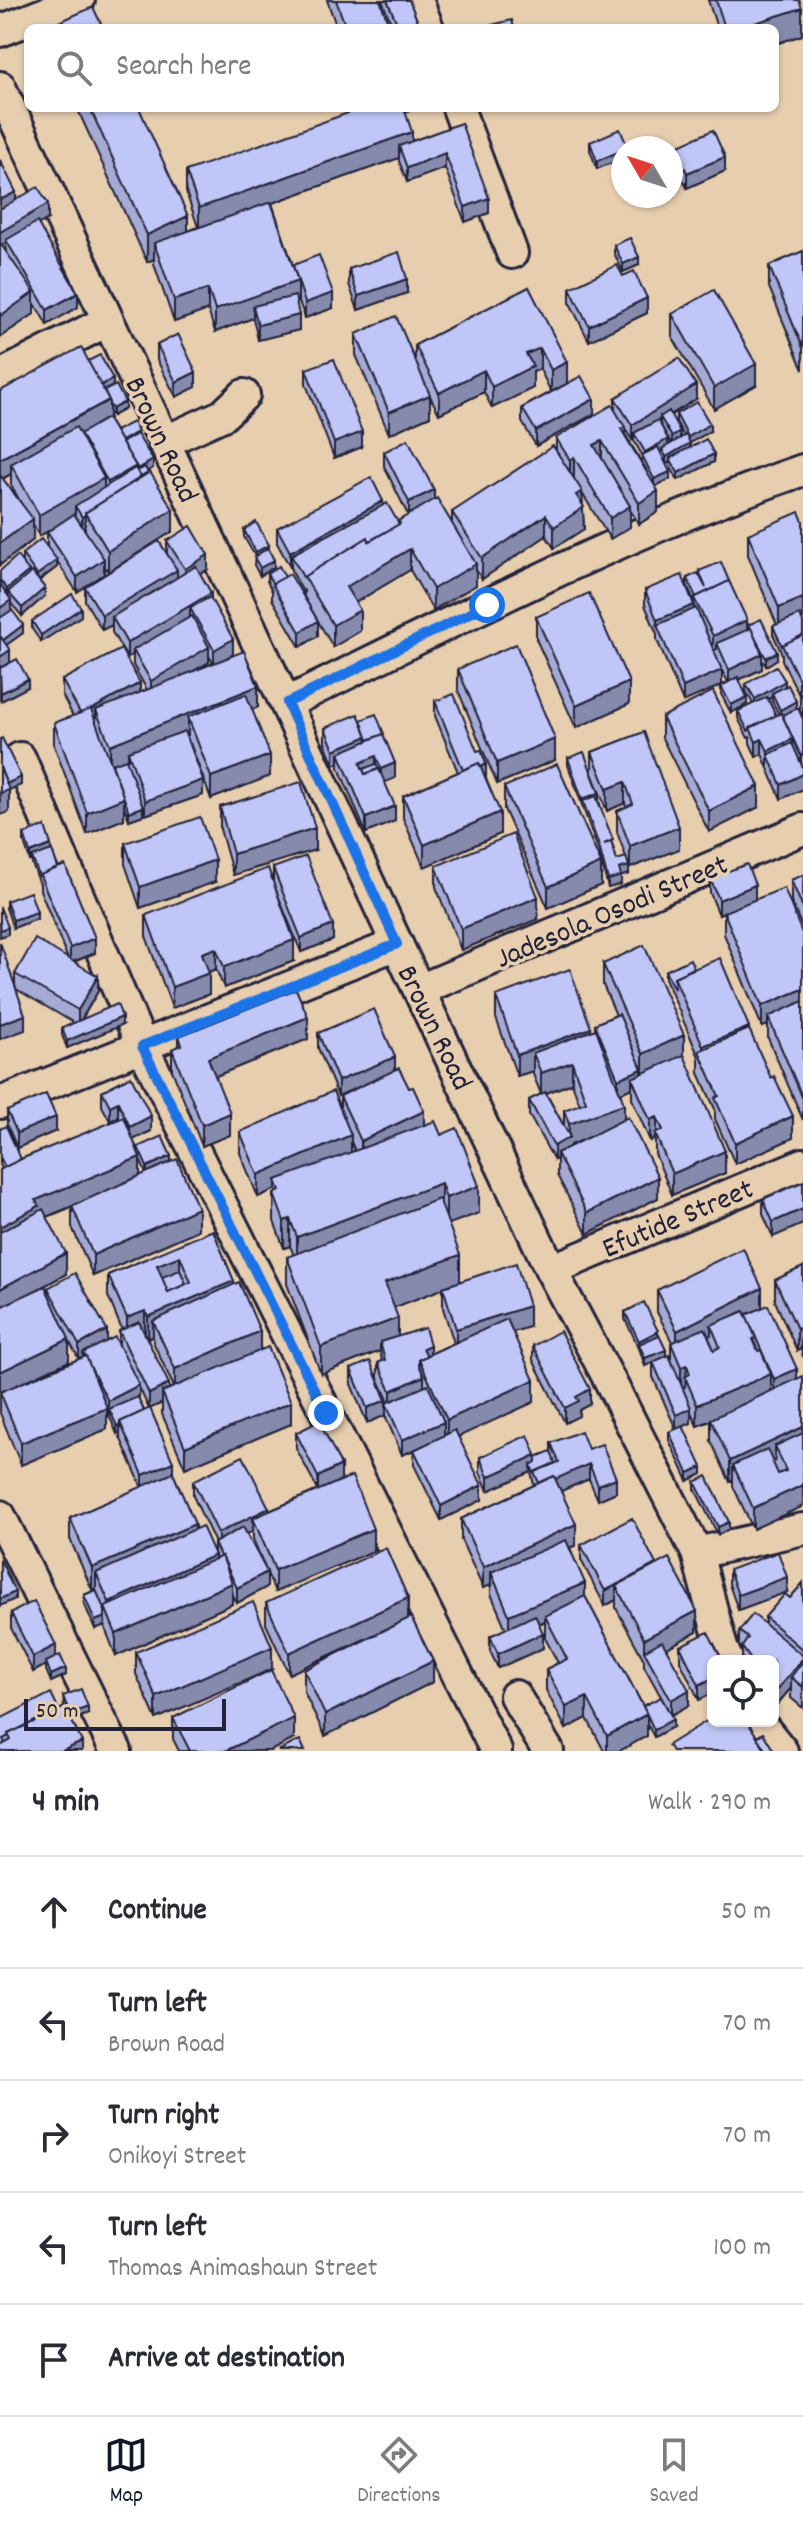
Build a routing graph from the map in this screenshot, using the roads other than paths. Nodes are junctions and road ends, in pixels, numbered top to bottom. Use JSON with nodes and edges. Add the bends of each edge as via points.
{"nodes":[{"id":1,"x":79,"y":0,"type":"edge"},
{"id":2,"x":417,"y":0,"type":"edge"},
{"id":3,"x":426,"y":24,"type":"edge"},
{"id":4,"x":0,"y":31,"type":"edge"},
{"id":5,"x":0,"y":87,"type":"edge"},
{"id":6,"x":459,"y":112,"type":"edge"},
{"id":7,"x":512,"y":253,"type":"dead end"},
{"id":8,"x":107,"y":321,"type":"junction"},
{"id":9,"x":0,"y":376,"type":"edge"},
{"id":10,"x":244,"y":395,"type":"dead end"},
{"id":11,"x":164,"y":442,"type":"junction"},
{"id":12,"x":803,"y":470,"type":"edge"},
{"id":13,"x":287,"y":703,"type":"junction"},
{"id":14,"x":20,"y":758,"type":"dead end"},
{"id":15,"x":803,"y":829,"type":"edge"},
{"id":16,"x":397,"y":944,"type":"junction"},
{"id":17,"x":419,"y":990,"type":"junction"},
{"id":18,"x":142,"y":1046,"type":"junction"},
{"id":19,"x":0,"y":1103,"type":"edge"},
{"id":20,"x":803,"y":1164,"type":"edge"},
{"id":21,"x":551,"y":1270,"type":"junction"},
{"id":22,"x":0,"y":1516,"type":"edge"},
{"id":23,"x":803,"y":1529,"type":"edge"},
{"id":24,"x":697,"y":1553,"type":"junction"},
{"id":25,"x":725,"y":1655,"type":"edge"},
{"id":26,"x":515,"y":1696,"type":"dead end"},
{"id":27,"x":763,"y":1727,"type":"edge"},
{"id":28,"x":116,"y":1751,"type":"edge"},
{"id":29,"x":496,"y":1751,"type":"edge"},
{"id":30,"x":548,"y":1751,"type":"edge"},
{"id":31,"x":782,"y":1751,"type":"edge"}],
"edges":[{"from":1,"to":4,"type":"street"},
{"from":2,"to":3,"type":"street"},
{"from":5,"to":8,"type":"street","name":"Brown Road"},
{"from":6,"to":7,"type":"street"},
{"from":8,"to":9,"type":"street"},
{"from":8,"to":11,"type":"street","name":"Brown Road"},
{"from":10,"to":11,"type":"street","via":[[223,415]]},
{"from":11,"to":13,"type":"street","name":"Brown Road"},
{"from":12,"to":13,"type":"street","via":[[573,563]]},
{"from":13,"to":16,"type":"street","name":"Brown Road"},
{"from":14,"to":18,"type":"street"},
{"from":15,"to":17,"type":"street","name":"Jadesola Osodi Street"},
{"from":16,"to":17,"type":"street","name":"Brown Road"},
{"from":16,"to":18,"type":"street"},
{"from":17,"to":21,"type":"street","name":"Brown Road"},
{"from":18,"to":19,"type":"street"},
{"from":18,"to":29,"type":"street"},
{"from":20,"to":21,"type":"street","name":"Efutide Street"},
{"from":21,"to":24,"type":"street","name":"Brown Road"},
{"from":22,"to":28,"type":"street"},
{"from":23,"to":24,"type":"street"},
{"from":24,"to":25,"type":"street","name":"Brown Road"},
{"from":26,"to":30,"type":"street"},
{"from":27,"to":31,"type":"street"}]}
